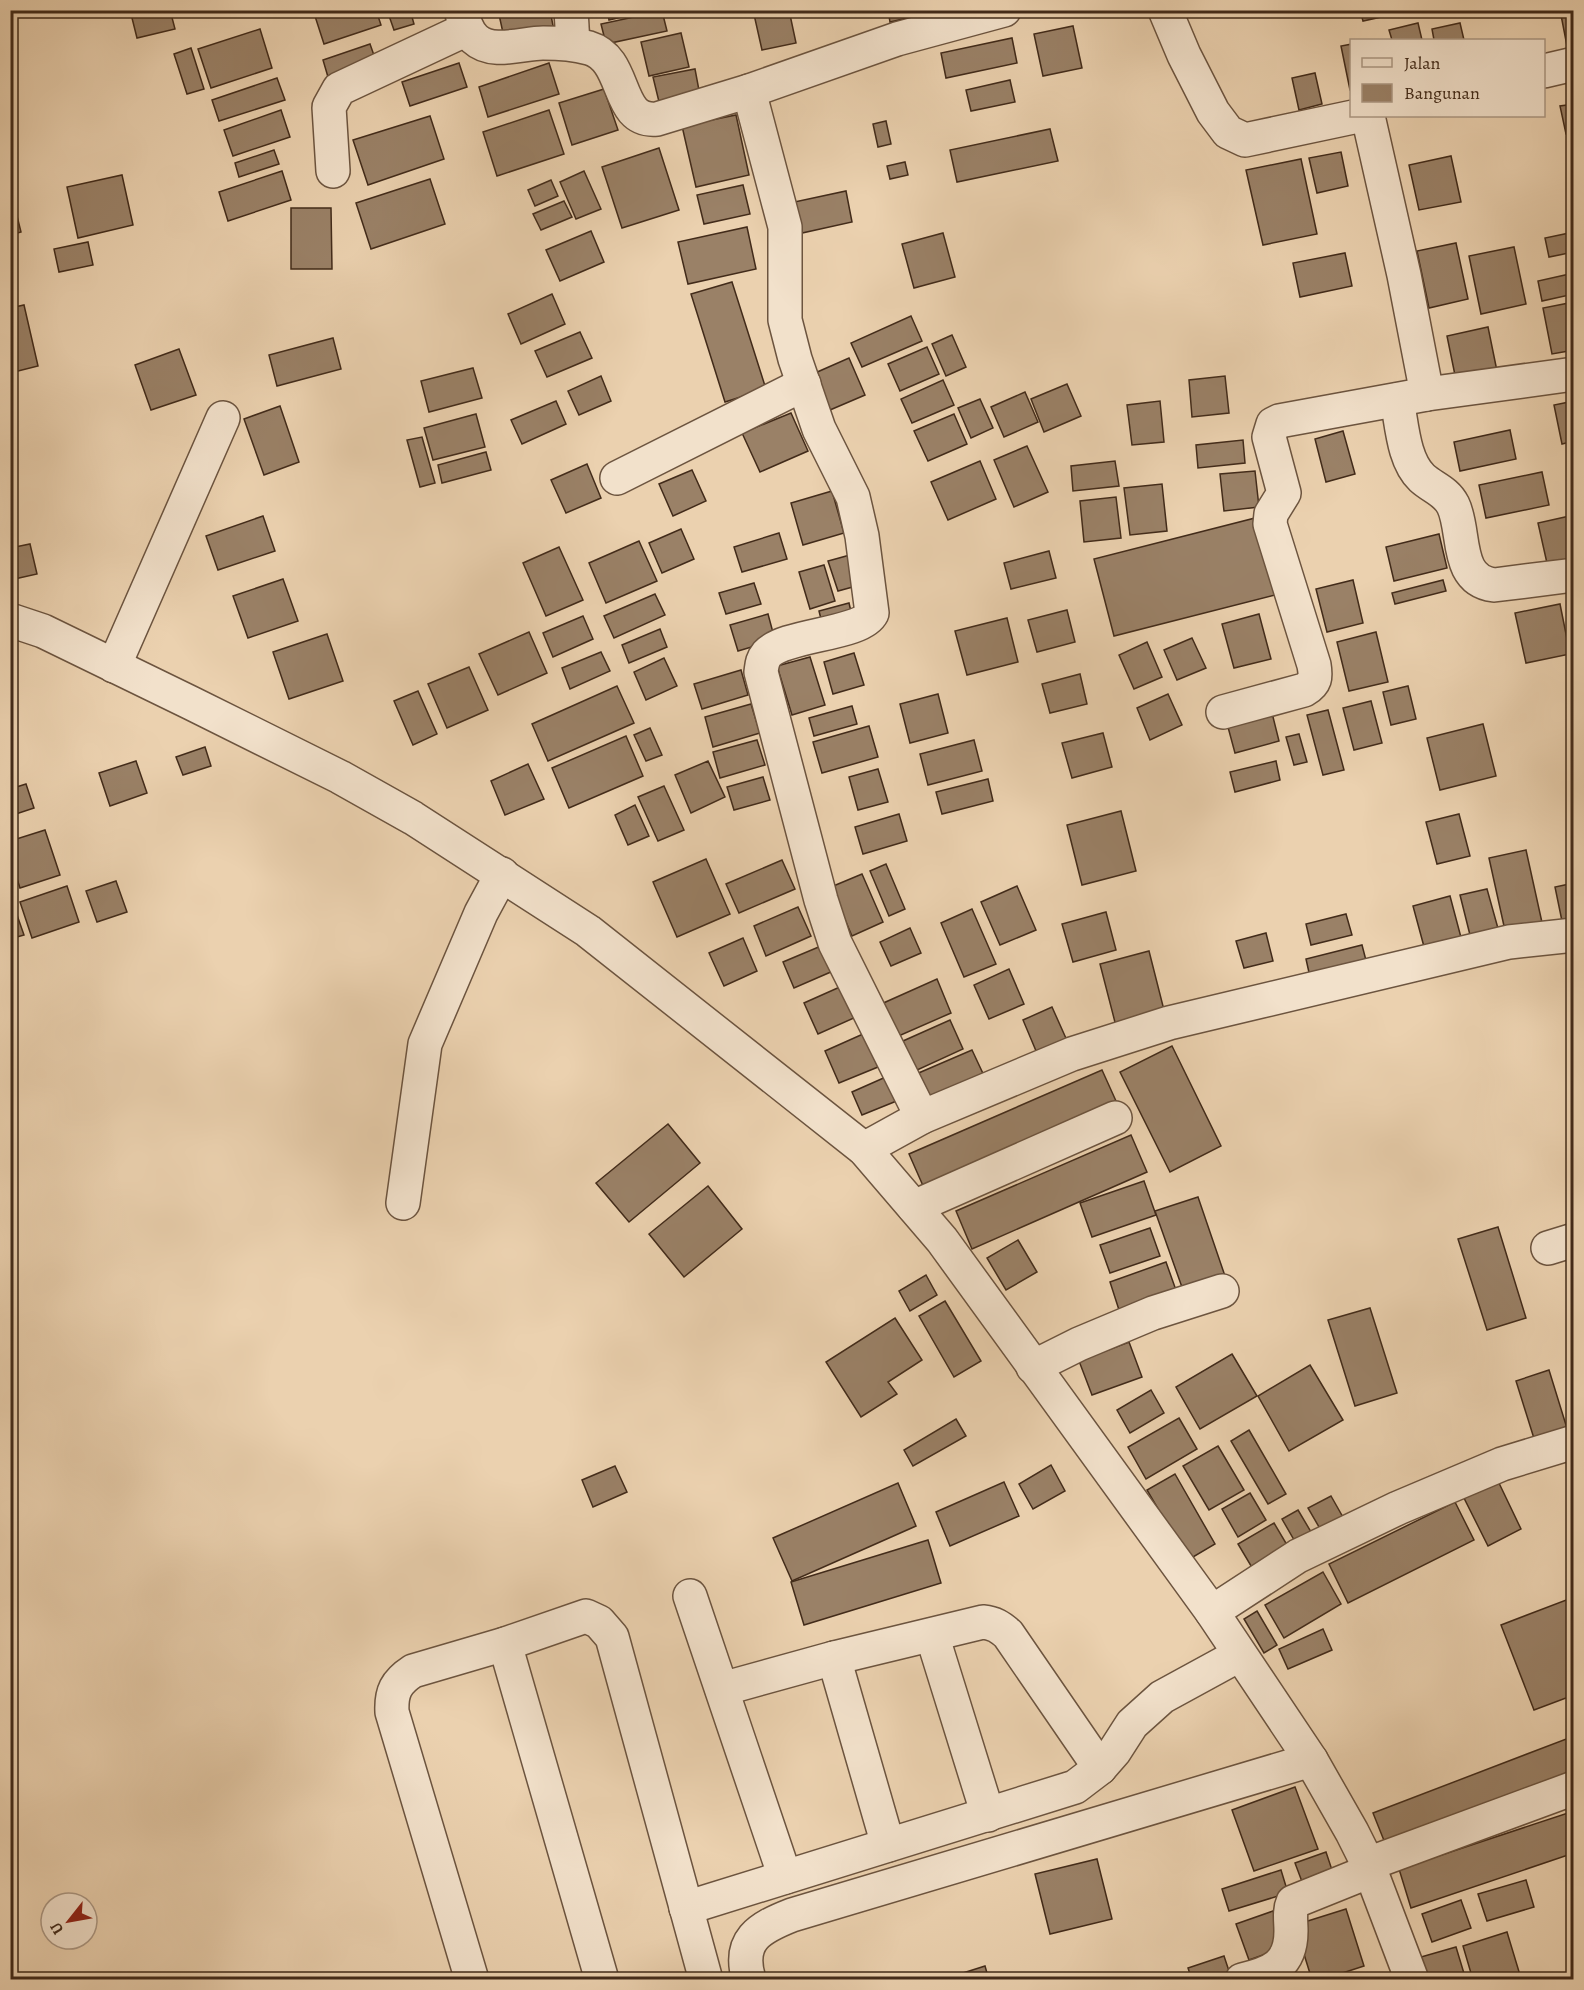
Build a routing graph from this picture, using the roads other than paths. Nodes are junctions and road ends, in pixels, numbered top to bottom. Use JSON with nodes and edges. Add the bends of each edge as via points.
{"nodes":[{"id":1,"x":572,"y":10,"type":"edge"},
{"id":2,"x":1004,"y":10,"type":"edge"},
{"id":3,"x":1166,"y":10,"type":"edge"},
{"id":4,"x":464,"y":20,"type":"edge"},
{"id":5,"x":573,"y":44,"type":"junction"},
{"id":6,"x":1574,"y":64,"type":"edge"},
{"id":7,"x":1545,"y":71,"type":"edge"},
{"id":8,"x":749,"y":91,"type":"junction"},
{"id":9,"x":1353,"y":117,"type":"edge"},
{"id":10,"x":1368,"y":117,"type":"edge"},
{"id":11,"x":333,"y":171,"type":"dead end"},
{"id":12,"x":1574,"y":374,"type":"edge"},
{"id":13,"x":804,"y":384,"type":"junction"},
{"id":14,"x":1412,"y":397,"type":"junction"},
{"id":15,"x":223,"y":418,"type":"dead end"},
{"id":16,"x":617,"y":478,"type":"dead end"},
{"id":17,"x":1574,"y":575,"type":"edge"},
{"id":18,"x":10,"y":620,"type":"edge"},
{"id":19,"x":114,"y":666,"type":"junction"},
{"id":20,"x":1223,"y":712,"type":"dead end"},
{"id":21,"x":502,"y":874,"type":"junction"},
{"id":22,"x":1574,"y":935,"type":"edge"},
{"id":23,"x":922,"y":1117,"type":"junction"},
{"id":24,"x":1115,"y":1118,"type":"dead end"},
{"id":25,"x":864,"y":1149,"type":"junction"},
{"id":26,"x":403,"y":1203,"type":"dead end"},
{"id":27,"x":914,"y":1207,"type":"junction"},
{"id":28,"x":1222,"y":1291,"type":"dead end"},
{"id":29,"x":1033,"y":1367,"type":"junction"},
{"id":30,"x":1574,"y":1442,"type":"edge"},
{"id":31,"x":690,"y":1596,"type":"dead end"},
{"id":32,"x":1212,"y":1612,"type":"junction"},
{"id":33,"x":932,"y":1635,"type":"junction"},
{"id":34,"x":505,"y":1644,"type":"junction"},
{"id":35,"x":1239,"y":1655,"type":"junction"},
{"id":36,"x":834,"y":1658,"type":"junction"},
{"id":37,"x":722,"y":1689,"type":"junction"},
{"id":38,"x":1311,"y":1760,"type":"junction"},
{"id":39,"x":1100,"y":1768,"type":"junction"},
{"id":40,"x":1574,"y":1788,"type":"edge"},
{"id":41,"x":988,"y":1815,"type":"junction"},
{"id":42,"x":888,"y":1845,"type":"junction"},
{"id":43,"x":1369,"y":1868,"type":"junction"},
{"id":44,"x":786,"y":1877,"type":"junction"},
{"id":45,"x":686,"y":1908,"type":"junction"},
{"id":46,"x":472,"y":1980,"type":"edge"},
{"id":47,"x":602,"y":1980,"type":"edge"},
{"id":48,"x":706,"y":1980,"type":"edge"},
{"id":49,"x":750,"y":1980,"type":"edge"},
{"id":50,"x":1242,"y":1980,"type":"edge"},
{"id":51,"x":1412,"y":1980,"type":"edge"}],
"edges":[{"from":1,"to":5,"type":"street"},
{"from":2,"to":8,"type":"street","via":[[897,39]]},
{"from":3,"to":9,"type":"street","via":[[1199,86],[1228,132],[1245,140]]},
{"from":4,"to":5,"type":"street","via":[[476,40],[495,47]]},
{"from":4,"to":11,"type":"street","via":[[339,89],[329,107]]},
{"from":5,"to":8,"type":"street","via":[[605,57],[629,106],[645,120]]},
{"from":6,"to":7,"type":"street"},
{"from":8,"to":13,"type":"street","via":[[785,227],[785,320]]},
{"from":10,"to":14,"type":"street","via":[[1404,275]]},
{"from":12,"to":14,"type":"street"},
{"from":13,"to":16,"type":"street"},
{"from":13,"to":23,"type":"street","via":[[819,429],[853,497],[872,613],[868,620],[773,649],[762,662],[761,672],[835,943]]},
{"from":14,"to":17,"type":"street","via":[[1412,465],[1452,502],[1466,562],[1476,578],[1494,585]]},
{"from":14,"to":20,"type":"street","via":[[1273,424],[1269,437],[1284,494],[1273,510],[1270,524],[1316,676],[1304,690]]},
{"from":15,"to":19,"type":"street"},
{"from":18,"to":19,"type":"street"},
{"from":19,"to":21,"type":"street","via":[[340,777]]},
{"from":21,"to":25,"type":"street","via":[[588,931]]},
{"from":21,"to":26,"type":"street","via":[[425,1044]]},
{"from":22,"to":23,"type":"street","via":[[1509,942],[1169,1023],[1072,1054]]},
{"from":23,"to":25,"type":"street"},
{"from":24,"to":27,"type":"street"},
{"from":25,"to":27,"type":"street"},
{"from":27,"to":29,"type":"street"},
{"from":28,"to":29,"type":"street","via":[[1153,1313]]},
{"from":29,"to":32,"type":"street"},
{"from":30,"to":32,"type":"street","via":[[1502,1464],[1398,1508],[1298,1556]]},
{"from":31,"to":37,"type":"street"},
{"from":32,"to":35,"type":"street"},
{"from":33,"to":36,"type":"street"},
{"from":33,"to":39,"type":"street","via":[[983,1622],[999,1626]]},
{"from":33,"to":41,"type":"street"},
{"from":34,"to":45,"type":"street","via":[[586,1616],[599,1622],[612,1637]]},
{"from":34,"to":46,"type":"street","via":[[413,1671],[396,1686],[392,1701],[392,1712]]},
{"from":34,"to":47,"type":"street"},
{"from":35,"to":38,"type":"street"},
{"from":35,"to":39,"type":"street","via":[[1162,1697],[1132,1724]]},
{"from":36,"to":37,"type":"street"},
{"from":36,"to":42,"type":"street"},
{"from":37,"to":44,"type":"street"},
{"from":38,"to":43,"type":"street"},
{"from":38,"to":49,"type":"street","via":[[767,1924],[756,1933],[747,1950]]},
{"from":39,"to":41,"type":"street","via":[[1075,1787]]},
{"from":40,"to":43,"type":"street"},
{"from":41,"to":42,"type":"street"},
{"from":42,"to":44,"type":"street"},
{"from":43,"to":50,"type":"street","via":[[1293,1902],[1291,1944],[1286,1956],[1278,1967],[1264,1975]]},
{"from":43,"to":51,"type":"street"},
{"from":44,"to":45,"type":"street"},
{"from":45,"to":48,"type":"street"}]}
